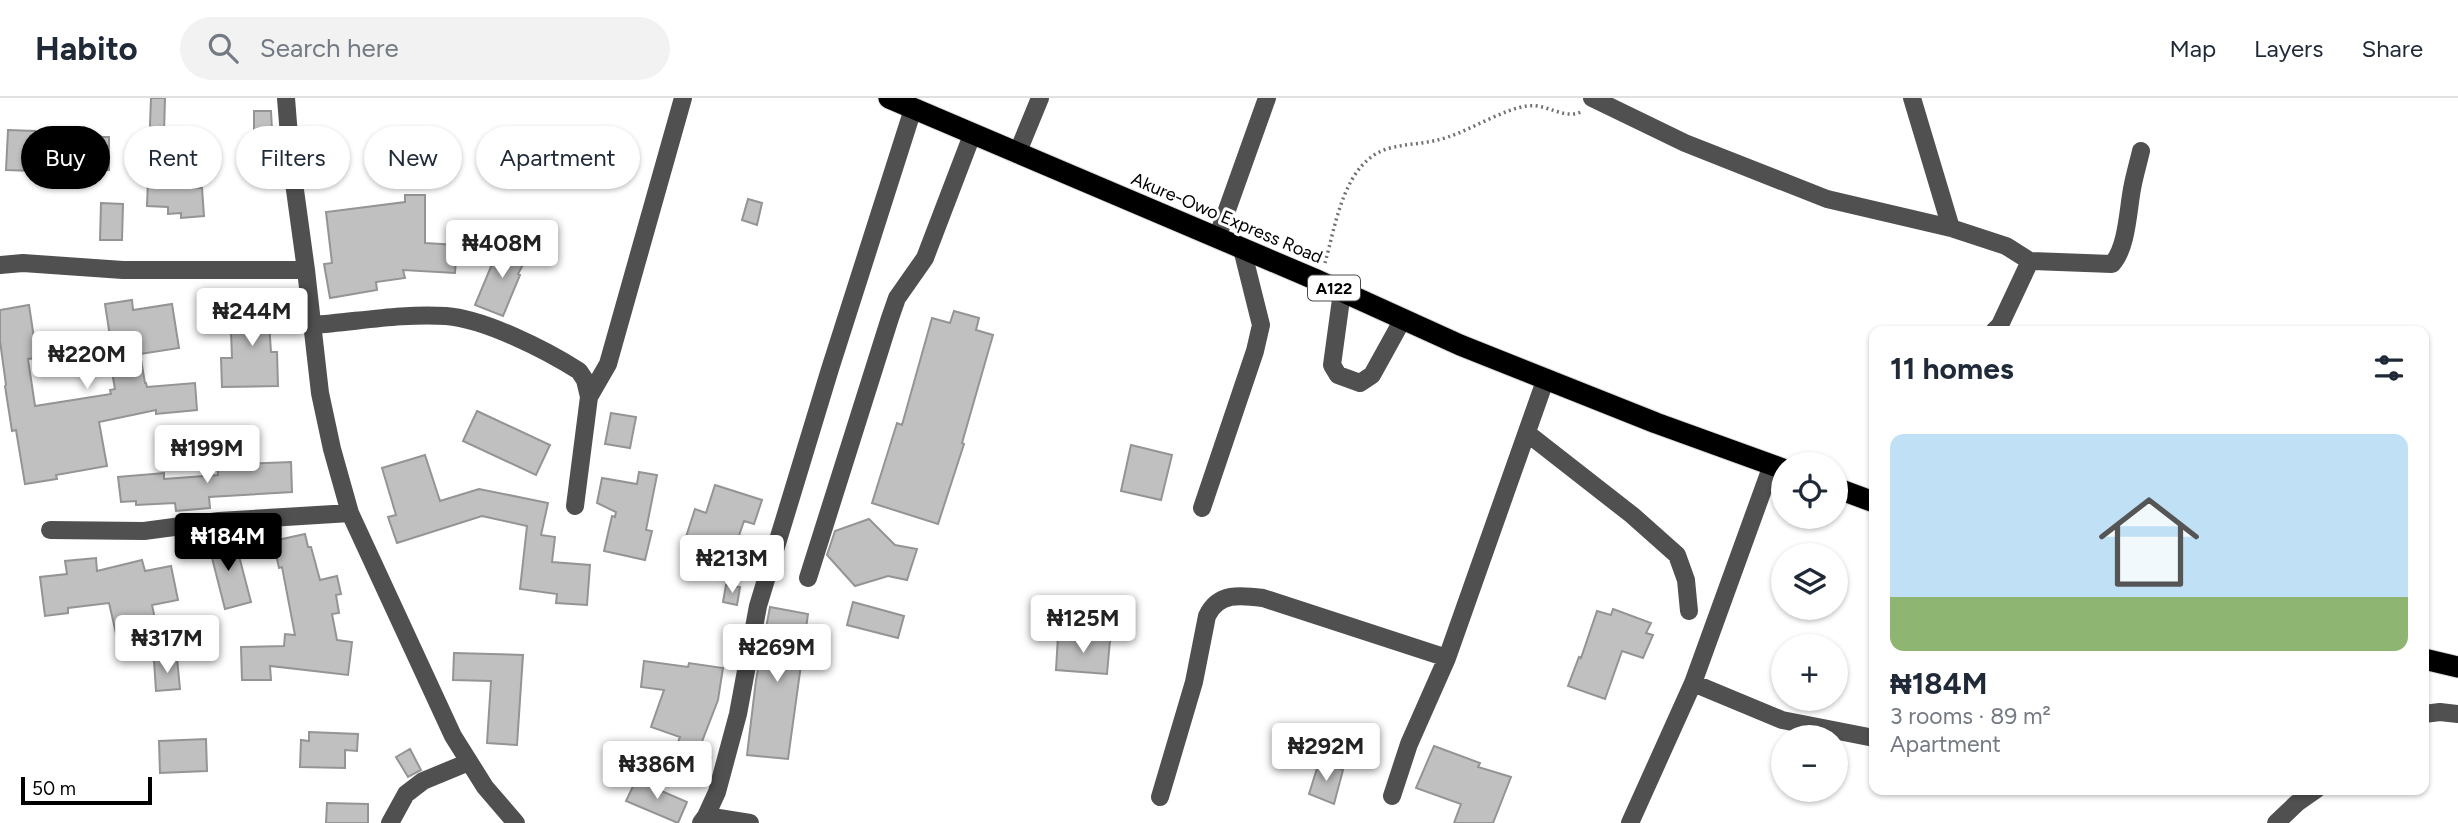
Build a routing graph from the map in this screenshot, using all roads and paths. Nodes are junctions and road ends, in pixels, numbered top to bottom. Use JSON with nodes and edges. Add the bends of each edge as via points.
{"nodes":[{"id":1,"x":286,"y":98,"type":"edge"},
{"id":2,"x":683,"y":98,"type":"edge"},
{"id":3,"x":889,"y":98,"type":"edge"},
{"id":4,"x":1040,"y":98,"type":"edge"},
{"id":5,"x":1267,"y":98,"type":"edge"},
{"id":6,"x":1593,"y":98,"type":"edge"},
{"id":7,"x":1912,"y":98,"type":"edge"},
{"id":8,"x":914,"y":109,"type":"junction"},
{"id":9,"x":972,"y":135,"type":"junction"},
{"id":10,"x":2141,"y":151,"type":"dead end"},
{"id":11,"x":1017,"y":154,"type":"junction"},
{"id":12,"x":1951,"y":228,"type":"junction"},
{"id":13,"x":1217,"y":238,"type":"junction"},
{"id":14,"x":1242,"y":249,"type":"junction"},
{"id":15,"x":2030,"y":261,"type":"junction"},
{"id":16,"x":0,"y":265,"type":"edge"},
{"id":17,"x":306,"y":270,"type":"junction"},
{"id":18,"x":1319,"y":281,"type":"junction"},
{"id":19,"x":1342,"y":292,"type":"junction"},
{"id":20,"x":1403,"y":319,"type":"junction"},
{"id":21,"x":313,"y":326,"type":"junction"},
{"id":22,"x":1999,"y":326,"type":"edge"},
{"id":23,"x":1546,"y":378,"type":"junction"},
{"id":24,"x":589,"y":397,"type":"junction"},
{"id":25,"x":1527,"y":433,"type":"junction"},
{"id":26,"x":1771,"y":464,"type":"edge"},
{"id":27,"x":1771,"y":485,"type":"edge"},
{"id":28,"x":1848,"y":492,"type":"edge"},
{"id":29,"x":1869,"y":500,"type":"edge"},
{"id":30,"x":575,"y":506,"type":"dead end"},
{"id":31,"x":1202,"y":509,"type":"dead end"},
{"id":32,"x":350,"y":513,"type":"junction"},
{"id":33,"x":50,"y":530,"type":"dead end"},
{"id":34,"x":808,"y":579,"type":"dead end"},
{"id":35,"x":1689,"y":611,"type":"dead end"},
{"id":36,"x":1447,"y":658,"type":"junction"},
{"id":37,"x":2429,"y":660,"type":"edge"},
{"id":38,"x":2458,"y":667,"type":"edge"},
{"id":39,"x":1693,"y":683,"type":"junction"},
{"id":40,"x":2429,"y":713,"type":"edge"},
{"id":41,"x":2458,"y":714,"type":"edge"},
{"id":42,"x":1869,"y":737,"type":"edge"},
{"id":43,"x":469,"y":762,"type":"junction"},
{"id":44,"x":2308,"y":795,"type":"edge"},
{"id":45,"x":1392,"y":796,"type":"dead end"},
{"id":46,"x":1160,"y":797,"type":"dead end"},
{"id":47,"x":704,"y":819,"type":"edge"},
{"id":48,"x":390,"y":823,"type":"edge"},
{"id":49,"x":516,"y":823,"type":"edge"},
{"id":50,"x":750,"y":823,"type":"edge"},
{"id":51,"x":1630,"y":823,"type":"edge"},
{"id":52,"x":2277,"y":823,"type":"edge"}],
"edges":[{"from":1,"to":17,"type":"street"},
{"from":2,"to":24,"type":"street","via":[[608,364]]},
{"from":3,"to":8,"type":"highway","name":"Akure-Owo Express Road","number":"A122"},
{"from":4,"to":11,"type":"street"},
{"from":5,"to":13,"type":"street"},
{"from":6,"to":12,"type":"street","via":[[1685,143],[1827,199]]},
{"from":6,"to":18,"type":"path","via":[[1580,113],[1570,115],[1540,106],[1517,108],[1429,144],[1388,148],[1373,157],[1348,183]]},
{"from":7,"to":12,"type":"street"},
{"from":8,"to":9,"type":"highway","name":"Akure-Owo Express Road","number":"A122"},
{"from":8,"to":47,"type":"street","via":[[758,606],[738,714],[717,792]]},
{"from":9,"to":11,"type":"highway","name":"Akure-Owo Express Road","number":"A122"},
{"from":9,"to":34,"type":"street","via":[[925,258],[897,298]]},
{"from":10,"to":15,"type":"street","via":[[2126,227],[2112,264]]},
{"from":11,"to":13,"type":"highway","name":"Akure-Owo Express Road","number":"A122"},
{"from":12,"to":15,"type":"street","via":[[2007,246]]},
{"from":13,"to":14,"type":"highway","name":"Akure-Owo Express Road","number":"A122"},
{"from":14,"to":18,"type":"highway","name":"Akure-Owo Express Road","number":"A122"},
{"from":14,"to":31,"type":"street","via":[[1261,325]]},
{"from":15,"to":22,"type":"street"},
{"from":16,"to":17,"type":"street"},
{"from":17,"to":21,"type":"street"},
{"from":18,"to":19,"type":"highway","name":"Akure-Owo Express Road","number":"A122"},
{"from":19,"to":20,"type":"highway","name":"Akure-Owo Express Road","number":"A122"},
{"from":19,"to":20,"type":"street","via":[[1332,365],[1338,375],[1360,383],[1372,375]]},
{"from":20,"to":23,"type":"highway","name":"Akure-Owo Express Road","number":"A122"},
{"from":21,"to":24,"type":"street","via":[[445,316],[468,320],[573,367],[584,380]]},
{"from":21,"to":32,"type":"street","via":[[320,393]]},
{"from":23,"to":25,"type":"street"},
{"from":23,"to":26,"type":"highway","name":"Akure-Owo Express Road","number":"A122"},
{"from":24,"to":30,"type":"street"},
{"from":25,"to":35,"type":"street","via":[[1677,555],[1686,580]]},
{"from":25,"to":36,"type":"street"},
{"from":27,"to":39,"type":"street"},
{"from":28,"to":29,"type":"highway"},
{"from":32,"to":33,"type":"street","via":[[144,531]]},
{"from":32,"to":43,"type":"street"},
{"from":36,"to":45,"type":"street"},
{"from":36,"to":46,"type":"street","via":[[1263,598],[1225,598],[1211,607],[1207,616],[1194,682]]},
{"from":37,"to":38,"type":"highway"},
{"from":39,"to":42,"type":"street","via":[[1782,720]]},
{"from":39,"to":51,"type":"street"},
{"from":40,"to":41,"type":"street"},
{"from":43,"to":48,"type":"street","via":[[406,794]]},
{"from":43,"to":49,"type":"street"},
{"from":44,"to":52,"type":"street"},
{"from":47,"to":50,"type":"street"}]}
